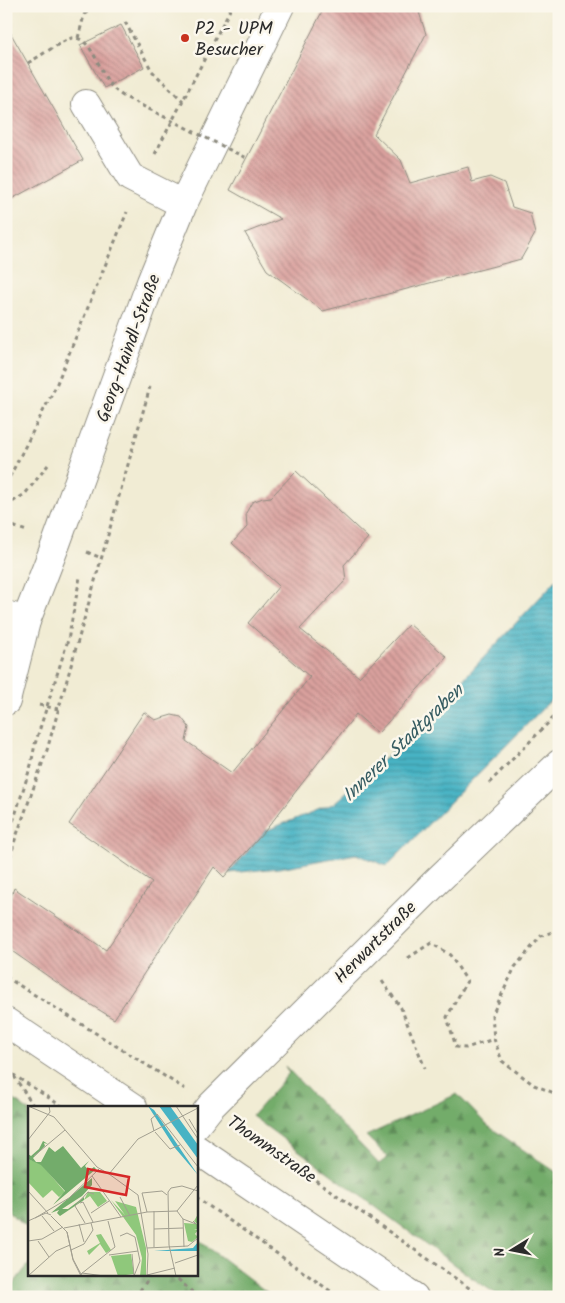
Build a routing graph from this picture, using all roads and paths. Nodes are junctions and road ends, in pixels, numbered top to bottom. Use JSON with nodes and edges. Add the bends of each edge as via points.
{"nodes":[{"id":1,"x":93,"y":6,"type":"edge"},
{"id":2,"x":232,"y":6,"type":"edge"},
{"id":3,"x":280,"y":6,"type":"edge"},
{"id":4,"x":85,"y":7,"type":"edge"},
{"id":5,"x":87,"y":17,"type":"dead end"},
{"id":6,"x":125,"y":22,"type":"dead end"},
{"id":7,"x":78,"y":38,"type":"junction"},
{"id":8,"x":28,"y":63,"type":"dead end"},
{"id":9,"x":184,"y":101,"type":"junction"},
{"id":10,"x":86,"y":104,"type":"dead end"},
{"id":11,"x":245,"y":149,"type":"dead end"},
{"id":12,"x":241,"y":158,"type":"dead end"},
{"id":13,"x":246,"y":158,"type":"dead end"},
{"id":14,"x":140,"y":182,"type":"junction"},
{"id":15,"x":182,"y":204,"type":"junction"},
{"id":16,"x":151,"y":383,"type":"dead end"},
{"id":17,"x":6,"y":484,"type":"edge"},
{"id":18,"x":25,"y":494,"type":"dead end"},
{"id":19,"x":6,"y":506,"type":"edge"},
{"id":20,"x":101,"y":558,"type":"junction"},
{"id":21,"x":83,"y":560,"type":"dead end"},
{"id":22,"x":82,"y":569,"type":"dead end"},
{"id":23,"x":16,"y":618,"type":"edge"},
{"id":24,"x":6,"y":701,"type":"edge"},
{"id":25,"x":559,"y":764,"type":"edge"},
{"id":26,"x":6,"y":844,"type":"edge"},
{"id":27,"x":6,"y":873,"type":"edge"},
{"id":28,"x":559,"y":930,"type":"edge"},
{"id":29,"x":450,"y":955,"type":"dead end"},
{"id":30,"x":6,"y":977,"type":"edge"},
{"id":31,"x":383,"y":982,"type":"dead end"},
{"id":32,"x":6,"y":1022,"type":"edge"},
{"id":33,"x":494,"y":1039,"type":"junction"},
{"id":34,"x":425,"y":1068,"type":"dead end"},
{"id":35,"x":6,"y":1070,"type":"edge"},
{"id":36,"x":12,"y":1073,"type":"junction"},
{"id":37,"x":559,"y":1094,"type":"edge"},
{"id":38,"x":33,"y":1106,"type":"edge"},
{"id":39,"x":62,"y":1106,"type":"edge"},
{"id":40,"x":132,"y":1106,"type":"edge"},
{"id":41,"x":190,"y":1106,"type":"edge"},
{"id":42,"x":204,"y":1116,"type":"edge"},
{"id":43,"x":198,"y":1150,"type":"edge"},
{"id":44,"x":198,"y":1198,"type":"edge"},
{"id":45,"x":151,"y":1276,"type":"edge"},
{"id":46,"x":174,"y":1276,"type":"edge"},
{"id":47,"x":135,"y":1297,"type":"edge"},
{"id":48,"x":198,"y":1297,"type":"edge"},
{"id":49,"x":339,"y":1297,"type":"edge"},
{"id":50,"x":414,"y":1297,"type":"edge"},
{"id":51,"x":482,"y":1297,"type":"edge"}],
"edges":[{"from":1,"to":4,"type":"path","via":[[92,10]]},
{"from":2,"to":9,"type":"path"},
{"from":3,"to":15,"type":"street","name":"Georg-Haindl-Straße"},
{"from":4,"to":5,"type":"path","via":[[82,12],[88,14]]},
{"from":4,"to":7,"type":"path","bridge":true},
{"from":6,"to":9,"type":"path","via":[[152,71]]},
{"from":7,"to":8,"type":"path","bridge":true,"via":[[70,38]]},
{"from":7,"to":13,"type":"path","bridge":true,"via":[[87,44],[109,84],[123,96]]},
{"from":9,"to":14,"type":"path"},
{"from":10,"to":14,"type":"street","via":[[130,177]]},
{"from":11,"to":12,"type":"path"},
{"from":14,"to":15,"type":"street"},
{"from":14,"to":17,"type":"path","via":[[55,388]]},
{"from":15,"to":23,"type":"street","name":"Georg-Haindl-Straße","via":[[66,518]]},
{"from":16,"to":20,"type":"path"},
{"from":18,"to":19,"type":"path"},
{"from":20,"to":21,"type":"path","via":[[85,551]]},
{"from":20,"to":27,"type":"path","via":[[47,750],[14,840]]},
{"from":22,"to":26,"type":"path","via":[[68,640]]},
{"from":23,"to":24,"type":"street","name":"Georg-Haindl-Straße"},
{"from":25,"to":42,"type":"street","name":"Herwartstraße","via":[[436,882]]},
{"from":28,"to":33,"type":"path","via":[[541,936],[515,966],[492,1015]]},
{"from":29,"to":33,"type":"path","via":[[467,981],[447,1017],[456,1047],[466,1048]]},
{"from":30,"to":41,"type":"path","name":"Thommstraße"},
{"from":31,"to":34,"type":"path","via":[[401,1008]]},
{"from":32,"to":40,"type":"street"},
{"from":33,"to":37,"type":"path","via":[[502,1061],[534,1085]]},
{"from":35,"to":36,"type":"path"},
{"from":36,"to":38,"type":"path"},
{"from":36,"to":39,"type":"path"},
{"from":42,"to":51,"type":"path","name":"Thommstraße"},
{"from":43,"to":50,"type":"street"},
{"from":44,"to":49,"type":"path"},
{"from":45,"to":47,"type":"path"},
{"from":46,"to":48,"type":"path"}]}
